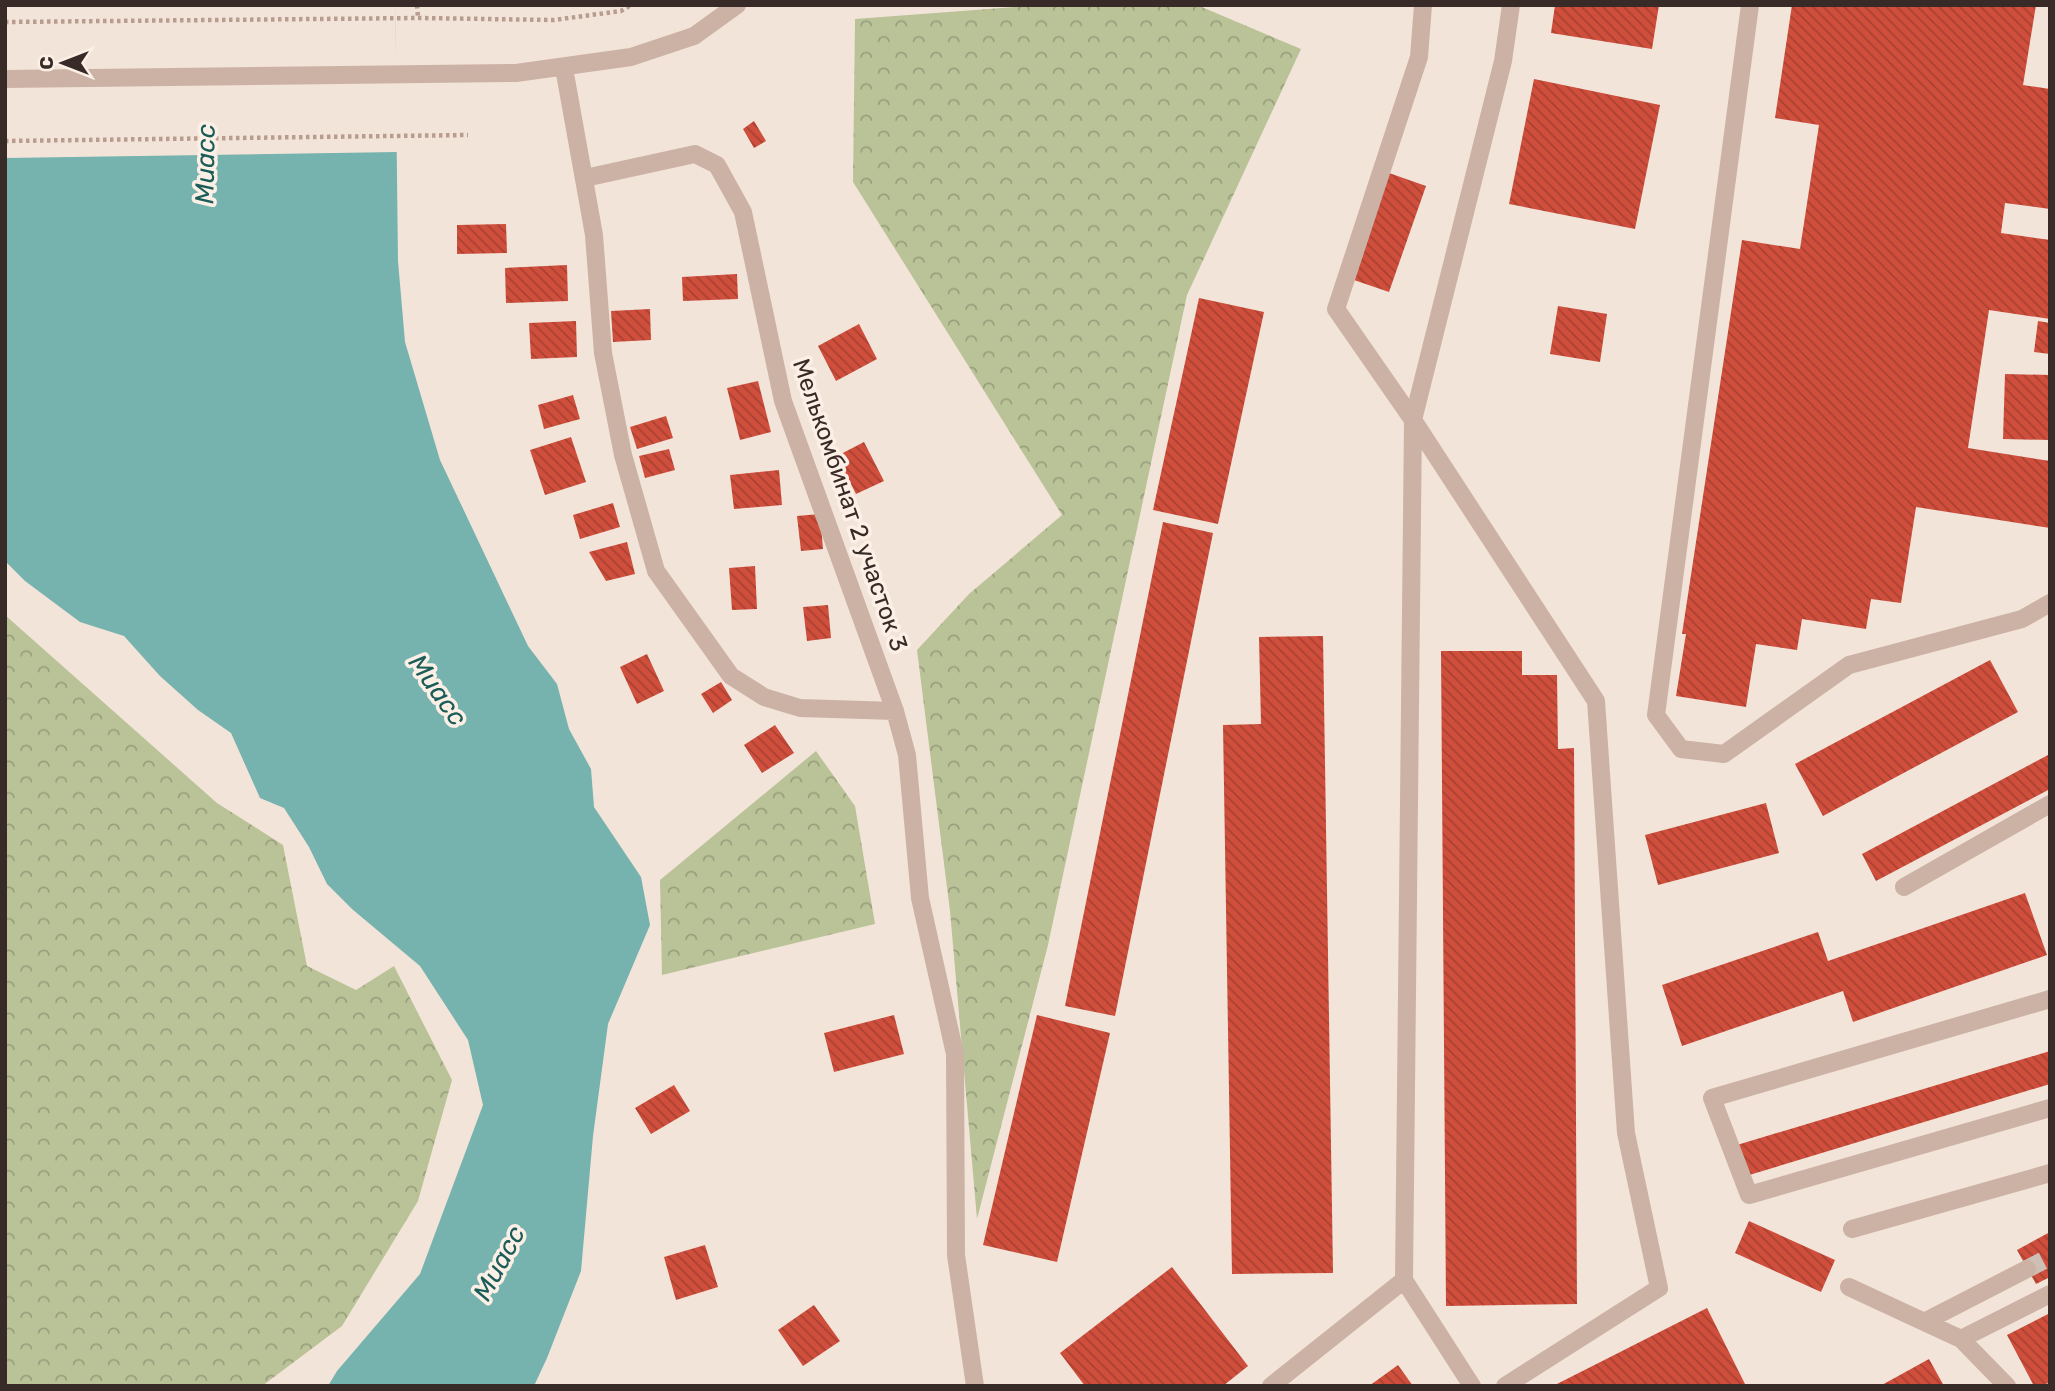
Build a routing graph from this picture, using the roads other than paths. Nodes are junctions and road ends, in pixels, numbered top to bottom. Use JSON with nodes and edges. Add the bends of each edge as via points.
{"nodes":[{"id":1,"x":737,"y":5,"type":"edge"},
{"id":2,"x":1423,"y":5,"type":"edge"},
{"id":3,"x":1511,"y":5,"type":"edge"},
{"id":4,"x":1750,"y":5,"type":"edge"},
{"id":5,"x":564,"y":68,"type":"junction"},
{"id":6,"x":5,"y":79,"type":"edge"},
{"id":7,"x":585,"y":178,"type":"junction"},
{"id":8,"x":1413,"y":420,"type":"junction"},
{"id":9,"x":2050,"y":603,"type":"edge"},
{"id":10,"x":895,"y":711,"type":"junction"},
{"id":11,"x":2050,"y":804,"type":"edge"},
{"id":12,"x":1904,"y":887,"type":"dead end"},
{"id":13,"x":2050,"y":999,"type":"edge"},
{"id":14,"x":2050,"y":1108,"type":"edge"},
{"id":15,"x":2050,"y":1173,"type":"edge"},
{"id":16,"x":1852,"y":1229,"type":"dead end"},
{"id":17,"x":2027,"y":1269,"type":"tunnel mouth"},
{"id":18,"x":1404,"y":1280,"type":"junction"},
{"id":19,"x":1849,"y":1287,"type":"dead end"},
{"id":20,"x":2050,"y":1294,"type":"edge"},
{"id":21,"x":1924,"y":1322,"type":"junction"},
{"id":22,"x":1961,"y":1339,"type":"junction"},
{"id":23,"x":975,"y":1386,"type":"edge"},
{"id":24,"x":1271,"y":1386,"type":"edge"},
{"id":25,"x":1472,"y":1386,"type":"edge"},
{"id":26,"x":1504,"y":1386,"type":"edge"},
{"id":27,"x":2007,"y":1386,"type":"edge"}],
"edges":[{"from":1,"to":5,"type":"street","via":[[694,36],[631,57]]},
{"from":2,"to":8,"type":"street","via":[[1419,57],[1336,309]]},
{"from":3,"to":8,"type":"street","via":[[1503,61]]},
{"from":4,"to":9,"type":"street","via":[[1656,716],[1681,749],[1724,754],[1849,665],[2022,619]]},
{"from":5,"to":6,"type":"street","via":[[516,73]]},
{"from":5,"to":7,"type":"street"},
{"from":7,"to":10,"type":"street","via":[[603,353],[623,455],[656,571],[731,676],[764,697],[800,708]]},
{"from":7,"to":10,"type":"street","name":"Мелькомбинат 2 участок 3","via":[[695,154],[717,165],[743,212],[783,401]]},
{"from":8,"to":18,"type":"street"},
{"from":8,"to":26,"type":"street","via":[[1596,701],[1626,1133],[1659,1288]]},
{"from":10,"to":23,"type":"street","name":"Мелькомбинат 2 участок 3","via":[[907,755],[920,898],[955,1054],[956,1255]]},
{"from":11,"to":12,"type":"street"},
{"from":13,"to":14,"type":"street","via":[[1712,1098],[1749,1195]]},
{"from":15,"to":16,"type":"street"},
{"from":17,"to":21,"type":"street"},
{"from":18,"to":24,"type":"street"},
{"from":18,"to":25,"type":"street"},
{"from":19,"to":21,"type":"street"},
{"from":20,"to":22,"type":"street"},
{"from":21,"to":22,"type":"street"},
{"from":22,"to":27,"type":"street"}]}
